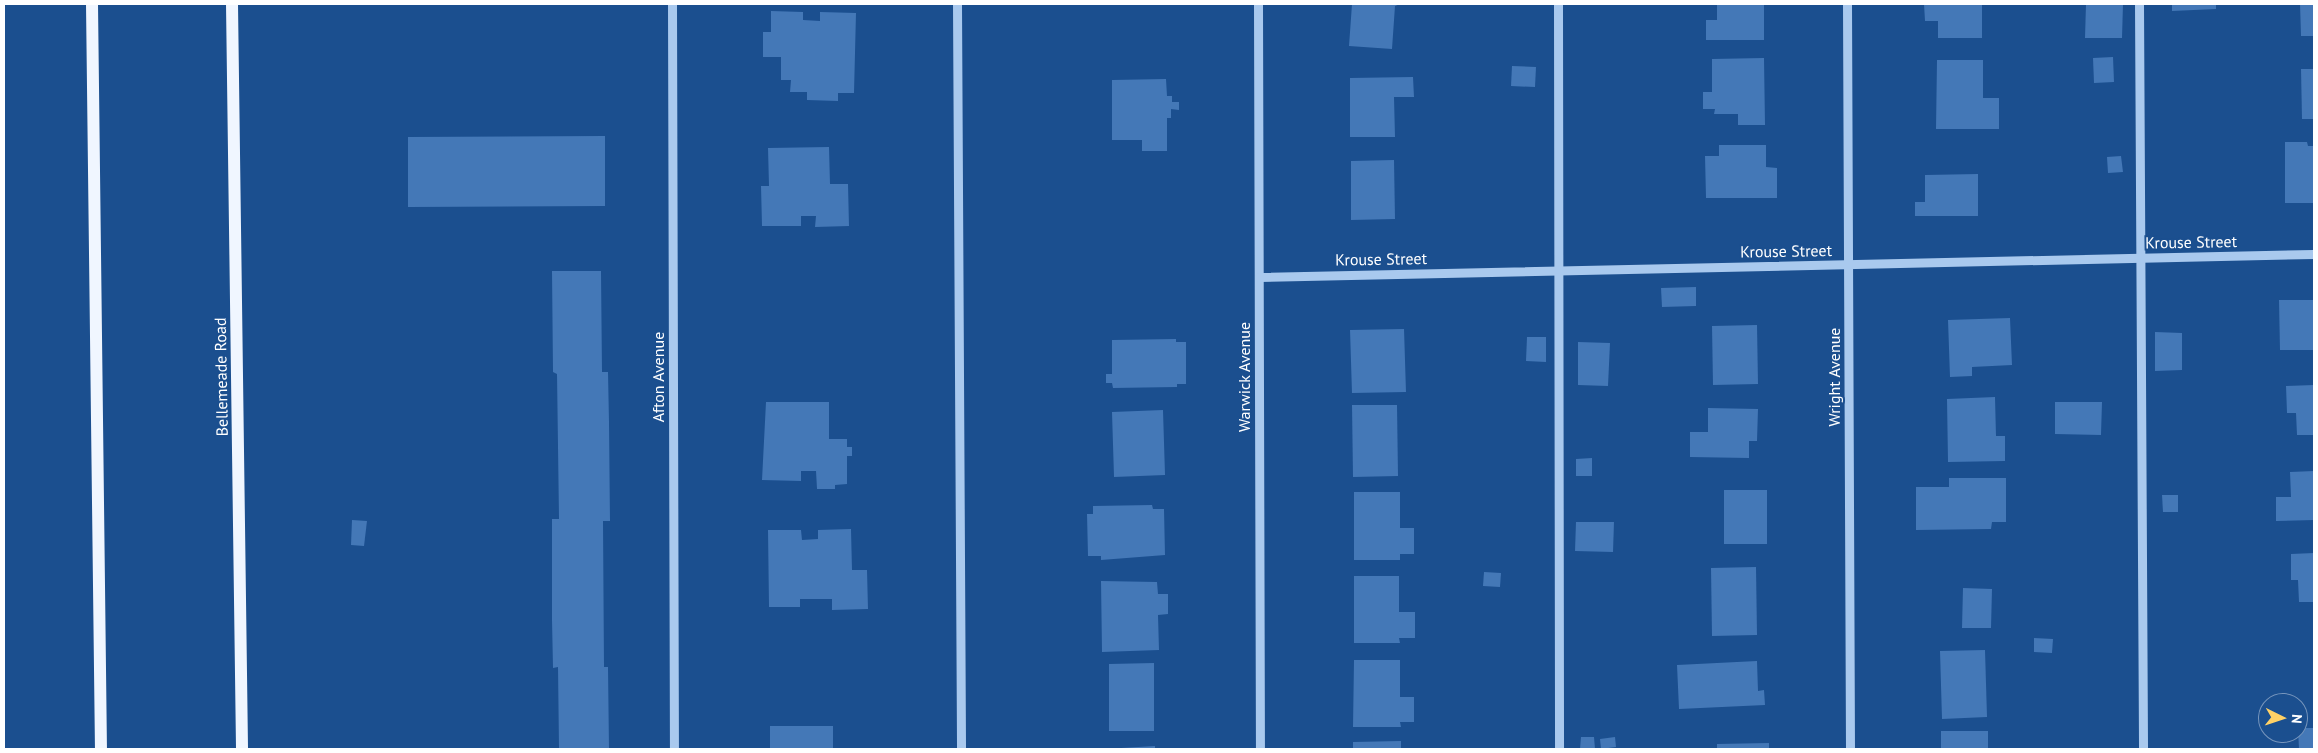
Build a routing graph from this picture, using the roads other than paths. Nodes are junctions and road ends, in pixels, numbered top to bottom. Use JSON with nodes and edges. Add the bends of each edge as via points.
{"nodes":[{"id":1,"x":92,"y":4,"type":"edge"},
{"id":2,"x":232,"y":4,"type":"edge"},
{"id":3,"x":672,"y":4,"type":"edge"},
{"id":4,"x":957,"y":4,"type":"edge"},
{"id":5,"x":1258,"y":4,"type":"edge"},
{"id":6,"x":1558,"y":4,"type":"edge"},
{"id":7,"x":1847,"y":4,"type":"edge"},
{"id":8,"x":2139,"y":4,"type":"edge"},
{"id":9,"x":2314,"y":254,"type":"edge"},
{"id":10,"x":2140,"y":258,"type":"junction"},
{"id":11,"x":1849,"y":265,"type":"junction"},
{"id":12,"x":1559,"y":270,"type":"junction"},
{"id":13,"x":1259,"y":277,"type":"junction"},
{"id":14,"x":101,"y":749,"type":"edge"},
{"id":15,"x":242,"y":749,"type":"edge"},
{"id":16,"x":674,"y":749,"type":"edge"},
{"id":17,"x":961,"y":749,"type":"edge"},
{"id":18,"x":1260,"y":749,"type":"edge"},
{"id":19,"x":1559,"y":749,"type":"edge"},
{"id":20,"x":1850,"y":749,"type":"edge"},
{"id":21,"x":2143,"y":749,"type":"edge"}],
"edges":[{"from":1,"to":14,"type":"main road"},
{"from":2,"to":15,"type":"main road","name":"Bellemeade Road"},
{"from":3,"to":16,"type":"street","name":"Afton Avenue"},
{"from":4,"to":17,"type":"street"},
{"from":5,"to":13,"type":"street","name":"Warwick Avenue"},
{"from":6,"to":12,"type":"street"},
{"from":7,"to":11,"type":"street","name":"Wright Avenue"},
{"from":8,"to":10,"type":"street"},
{"from":9,"to":10,"type":"street","name":"Krouse Street"},
{"from":10,"to":11,"type":"street","name":"Krouse Street"},
{"from":10,"to":21,"type":"street"},
{"from":11,"to":12,"type":"street","name":"Krouse Street"},
{"from":11,"to":20,"type":"street","name":"Wright Avenue"},
{"from":12,"to":13,"type":"street","name":"Krouse Street"},
{"from":12,"to":19,"type":"street"},
{"from":13,"to":18,"type":"street","name":"Warwick Avenue"}]}
